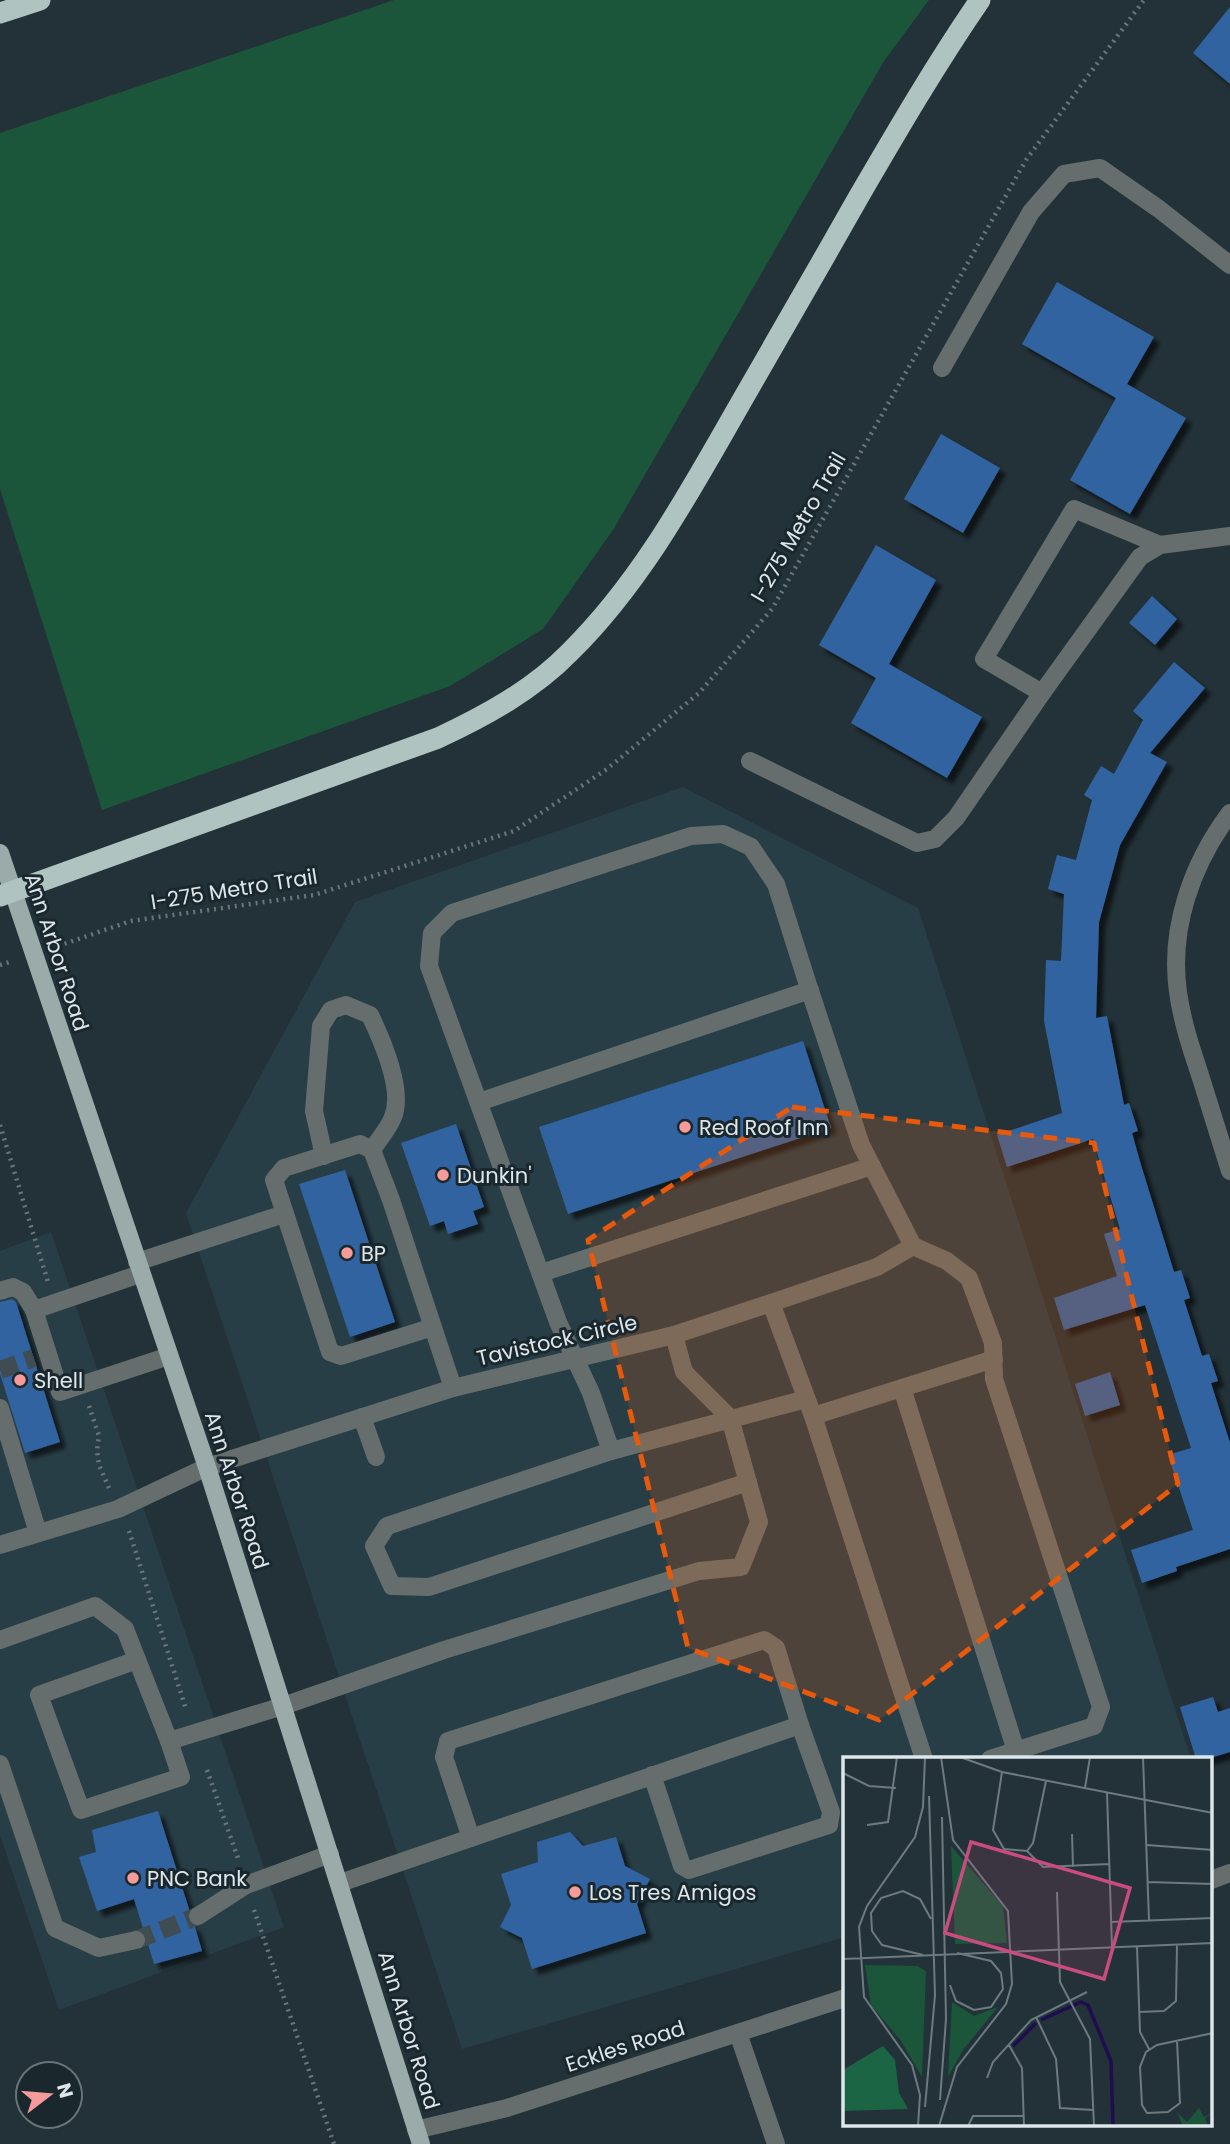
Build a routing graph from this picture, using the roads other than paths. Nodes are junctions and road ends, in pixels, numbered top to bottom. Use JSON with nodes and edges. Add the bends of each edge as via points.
{"nodes":[{"id":1,"x":40,"y":0,"type":"edge"},
{"id":2,"x":980,"y":0,"type":"edge"},
{"id":3,"x":0,"y":13,"type":"edge"},
{"id":4,"x":1230,"y":265,"type":"edge"},
{"id":5,"x":942,"y":368,"type":"dead end"},
{"id":6,"x":1230,"y":536,"type":"edge"},
{"id":7,"x":1160,"y":545,"type":"junction"},
{"id":8,"x":1042,"y":693,"type":"junction"},
{"id":9,"x":750,"y":761,"type":"dead end"},
{"id":10,"x":1230,"y":813,"type":"edge"},
{"id":11,"x":0,"y":853,"type":"edge"},
{"id":12,"x":6,"y":894,"type":"edge"},
{"id":13,"x":810,"y":990,"type":"junction"},
{"id":14,"x":479,"y":1102,"type":"junction"},
{"id":15,"x":372,"y":1150,"type":"junction"},
{"id":16,"x":324,"y":1156,"type":"junction"},
{"id":17,"x":872,"y":1166,"type":"junction"},
{"id":18,"x":1230,"y":1171,"type":"edge"},
{"id":19,"x":284,"y":1214,"type":"junction"},
{"id":20,"x":913,"y":1247,"type":"junction"},
{"id":21,"x":139,"y":1268,"type":"junction"},
{"id":22,"x":541,"y":1273,"type":"junction"},
{"id":23,"x":0,"y":1291,"type":"edge"},
{"id":24,"x":771,"y":1303,"type":"junction"},
{"id":25,"x":34,"y":1310,"type":"junction"},
{"id":26,"x":433,"y":1327,"type":"junction"},
{"id":27,"x":674,"y":1335,"type":"junction"},
{"id":28,"x":169,"y":1356,"type":"junction"},
{"id":29,"x":576,"y":1358,"type":"junction"},
{"id":30,"x":994,"y":1359,"type":"junction"},
{"id":31,"x":453,"y":1388,"type":"junction"},
{"id":32,"x":902,"y":1388,"type":"junction"},
{"id":33,"x":0,"y":1408,"type":"edge"},
{"id":34,"x":809,"y":1408,"type":"junction"},
{"id":35,"x":362,"y":1417,"type":"junction"},
{"id":36,"x":730,"y":1418,"type":"junction"},
{"id":37,"x":611,"y":1451,"type":"junction"},
{"id":38,"x":376,"y":1457,"type":"dead end"},
{"id":39,"x":207,"y":1467,"type":"junction"},
{"id":40,"x":748,"y":1482,"type":"junction"},
{"id":41,"x":38,"y":1533,"type":"junction"},
{"id":42,"x":0,"y":1545,"type":"edge"},
{"id":43,"x":0,"y":1640,"type":"edge"},
{"id":44,"x":137,"y":1660,"type":"junction"},
{"id":45,"x":283,"y":1706,"type":"junction"},
{"id":46,"x":800,"y":1724,"type":"junction"},
{"id":47,"x":169,"y":1741,"type":"junction"},
{"id":48,"x":1016,"y":1751,"type":"junction"},
{"id":49,"x":923,"y":1757,"type":"edge"},
{"id":50,"x":996,"y":1757,"type":"edge"},
{"id":51,"x":0,"y":1764,"type":"edge"},
{"id":52,"x":652,"y":1775,"type":"junction"},
{"id":53,"x":838,"y":1810,"type":"edge"},
{"id":54,"x":471,"y":1838,"type":"junction"},
{"id":55,"x":330,"y":1854,"type":"junction"},
{"id":56,"x":1230,"y":1873,"type":"edge"},
{"id":57,"x":1212,"y":1880,"type":"edge"},
{"id":58,"x":340,"y":1883,"type":"junction"},
{"id":59,"x":198,"y":1916,"type":"tunnel mouth"},
{"id":60,"x":136,"y":1940,"type":"tunnel mouth"},
{"id":61,"x":843,"y":1999,"type":"edge"},
{"id":62,"x":738,"y":2033,"type":"junction"},
{"id":63,"x":419,"y":2137,"type":"edge"},
{"id":64,"x":776,"y":2144,"type":"edge"}],
"edges":[{"from":1,"to":3,"type":"highway"},
{"from":2,"to":12,"type":"highway","via":[[918,95],[672,522],[613,606],[569,654],[507,702],[438,738]]},
{"from":4,"to":5,"type":"street","via":[[1100,168],[1064,174],[1031,212]]},
{"from":6,"to":7,"type":"street"},
{"from":7,"to":8,"type":"street","via":[[1140,557]]},
{"from":7,"to":8,"type":"street","via":[[1074,509],[984,659]]},
{"from":8,"to":9,"type":"street","via":[[956,818],[935,839],[917,843]]},
{"from":10,"to":18,"type":"street","via":[[1214,834],[1186,896],[1177,953],[1185,1028]]},
{"from":11,"to":12,"type":"main road","name":"Ann Arbor Road"},
{"from":12,"to":21,"type":"main road","name":"Ann Arbor Road"},
{"from":13,"to":14,"type":"street"},
{"from":13,"to":14,"type":"street","via":[[776,884],[751,847],[723,834],[691,836],[452,913],[432,933],[429,966]]},
{"from":13,"to":17,"type":"street"},
{"from":14,"to":22,"type":"street"},
{"from":15,"to":16,"type":"street","via":[[360,1144]]},
{"from":15,"to":16,"type":"street","via":[[394,1116],[397,1096],[370,1015],[346,1005],[331,1010],[321,1026],[314,1111]]},
{"from":15,"to":26,"type":"street"},
{"from":16,"to":19,"type":"street","via":[[284,1168],[274,1180]]},
{"from":17,"to":20,"type":"street"},
{"from":17,"to":22,"type":"street"},
{"from":19,"to":21,"type":"street"},
{"from":19,"to":26,"type":"street","via":[[330,1352],[341,1356]]},
{"from":20,"to":24,"type":"street","name":"Tavistock Circle","via":[[877,1266]]},
{"from":20,"to":30,"type":"street","via":[[947,1261],[969,1278],[993,1343]]},
{"from":21,"to":25,"type":"street"},
{"from":21,"to":28,"type":"main road","name":"Ann Arbor Road"},
{"from":22,"to":29,"type":"street"},
{"from":23,"to":25,"type":"street","via":[[13,1287],[23,1292]]},
{"from":24,"to":27,"type":"street","name":"Tavistock Circle"},
{"from":24,"to":34,"type":"street"},
{"from":25,"to":28,"type":"street","via":[[41,1356],[60,1392]]},
{"from":26,"to":31,"type":"street"},
{"from":27,"to":29,"type":"street","name":"Tavistock Circle"},
{"from":27,"to":36,"type":"street","via":[[684,1372]]},
{"from":28,"to":39,"type":"main road","name":"Ann Arbor Road"},
{"from":29,"to":31,"type":"street","name":"Tavistock Circle"},
{"from":29,"to":37,"type":"street"},
{"from":30,"to":32,"type":"street"},
{"from":30,"to":48,"type":"street","via":[[994,1380],[1101,1707],[1094,1726]]},
{"from":31,"to":35,"type":"street","name":"Tavistock Circle"},
{"from":32,"to":34,"type":"street"},
{"from":32,"to":48,"type":"street"},
{"from":33,"to":41,"type":"street"},
{"from":34,"to":36,"type":"street"},
{"from":34,"to":49,"type":"street"},
{"from":35,"to":38,"type":"street"},
{"from":35,"to":39,"type":"street","name":"Tavistock Circle"},
{"from":36,"to":37,"type":"street"},
{"from":36,"to":40,"type":"street"},
{"from":37,"to":40,"type":"street","via":[[387,1526],[374,1546],[392,1586],[429,1587]]},
{"from":39,"to":41,"type":"street","name":"Tavistock Circle","via":[[118,1509]]},
{"from":39,"to":45,"type":"main road","name":"Ann Arbor Road"},
{"from":40,"to":45,"type":"street","via":[[759,1522],[741,1567],[699,1570]]},
{"from":41,"to":42,"type":"street","name":"Tavistock Circle"},
{"from":43,"to":44,"type":"street","via":[[95,1606],[124,1629]]},
{"from":44,"to":47,"type":"street"},
{"from":44,"to":47,"type":"street","via":[[39,1695],[81,1810],[181,1777]]},
{"from":45,"to":47,"type":"street"},
{"from":45,"to":55,"type":"main road","name":"Ann Arbor Road"},
{"from":46,"to":52,"type":"street"},
{"from":46,"to":53,"type":"street"},
{"from":46,"to":54,"type":"street","via":[[776,1648],[764,1640],[448,1741],[444,1757]]},
{"from":48,"to":50,"type":"street"},
{"from":51,"to":60,"type":"street","via":[[55,1928],[99,1948]]},
{"from":52,"to":53,"type":"street","via":[[682,1866],[689,1870],[829,1825]]},
{"from":52,"to":54,"type":"street"},
{"from":54,"to":58,"type":"street"},
{"from":55,"to":58,"type":"main road","name":"Ann Arbor Road"},
{"from":55,"to":59,"type":"street","via":[[246,1885]]},
{"from":56,"to":57,"type":"street"},
{"from":58,"to":63,"type":"main road","name":"Ann Arbor Road"},
{"from":61,"to":62,"type":"street","name":"Eckles Road"},
{"from":62,"to":63,"type":"street","name":"Eckles Road"},
{"from":62,"to":64,"type":"street"}]}
